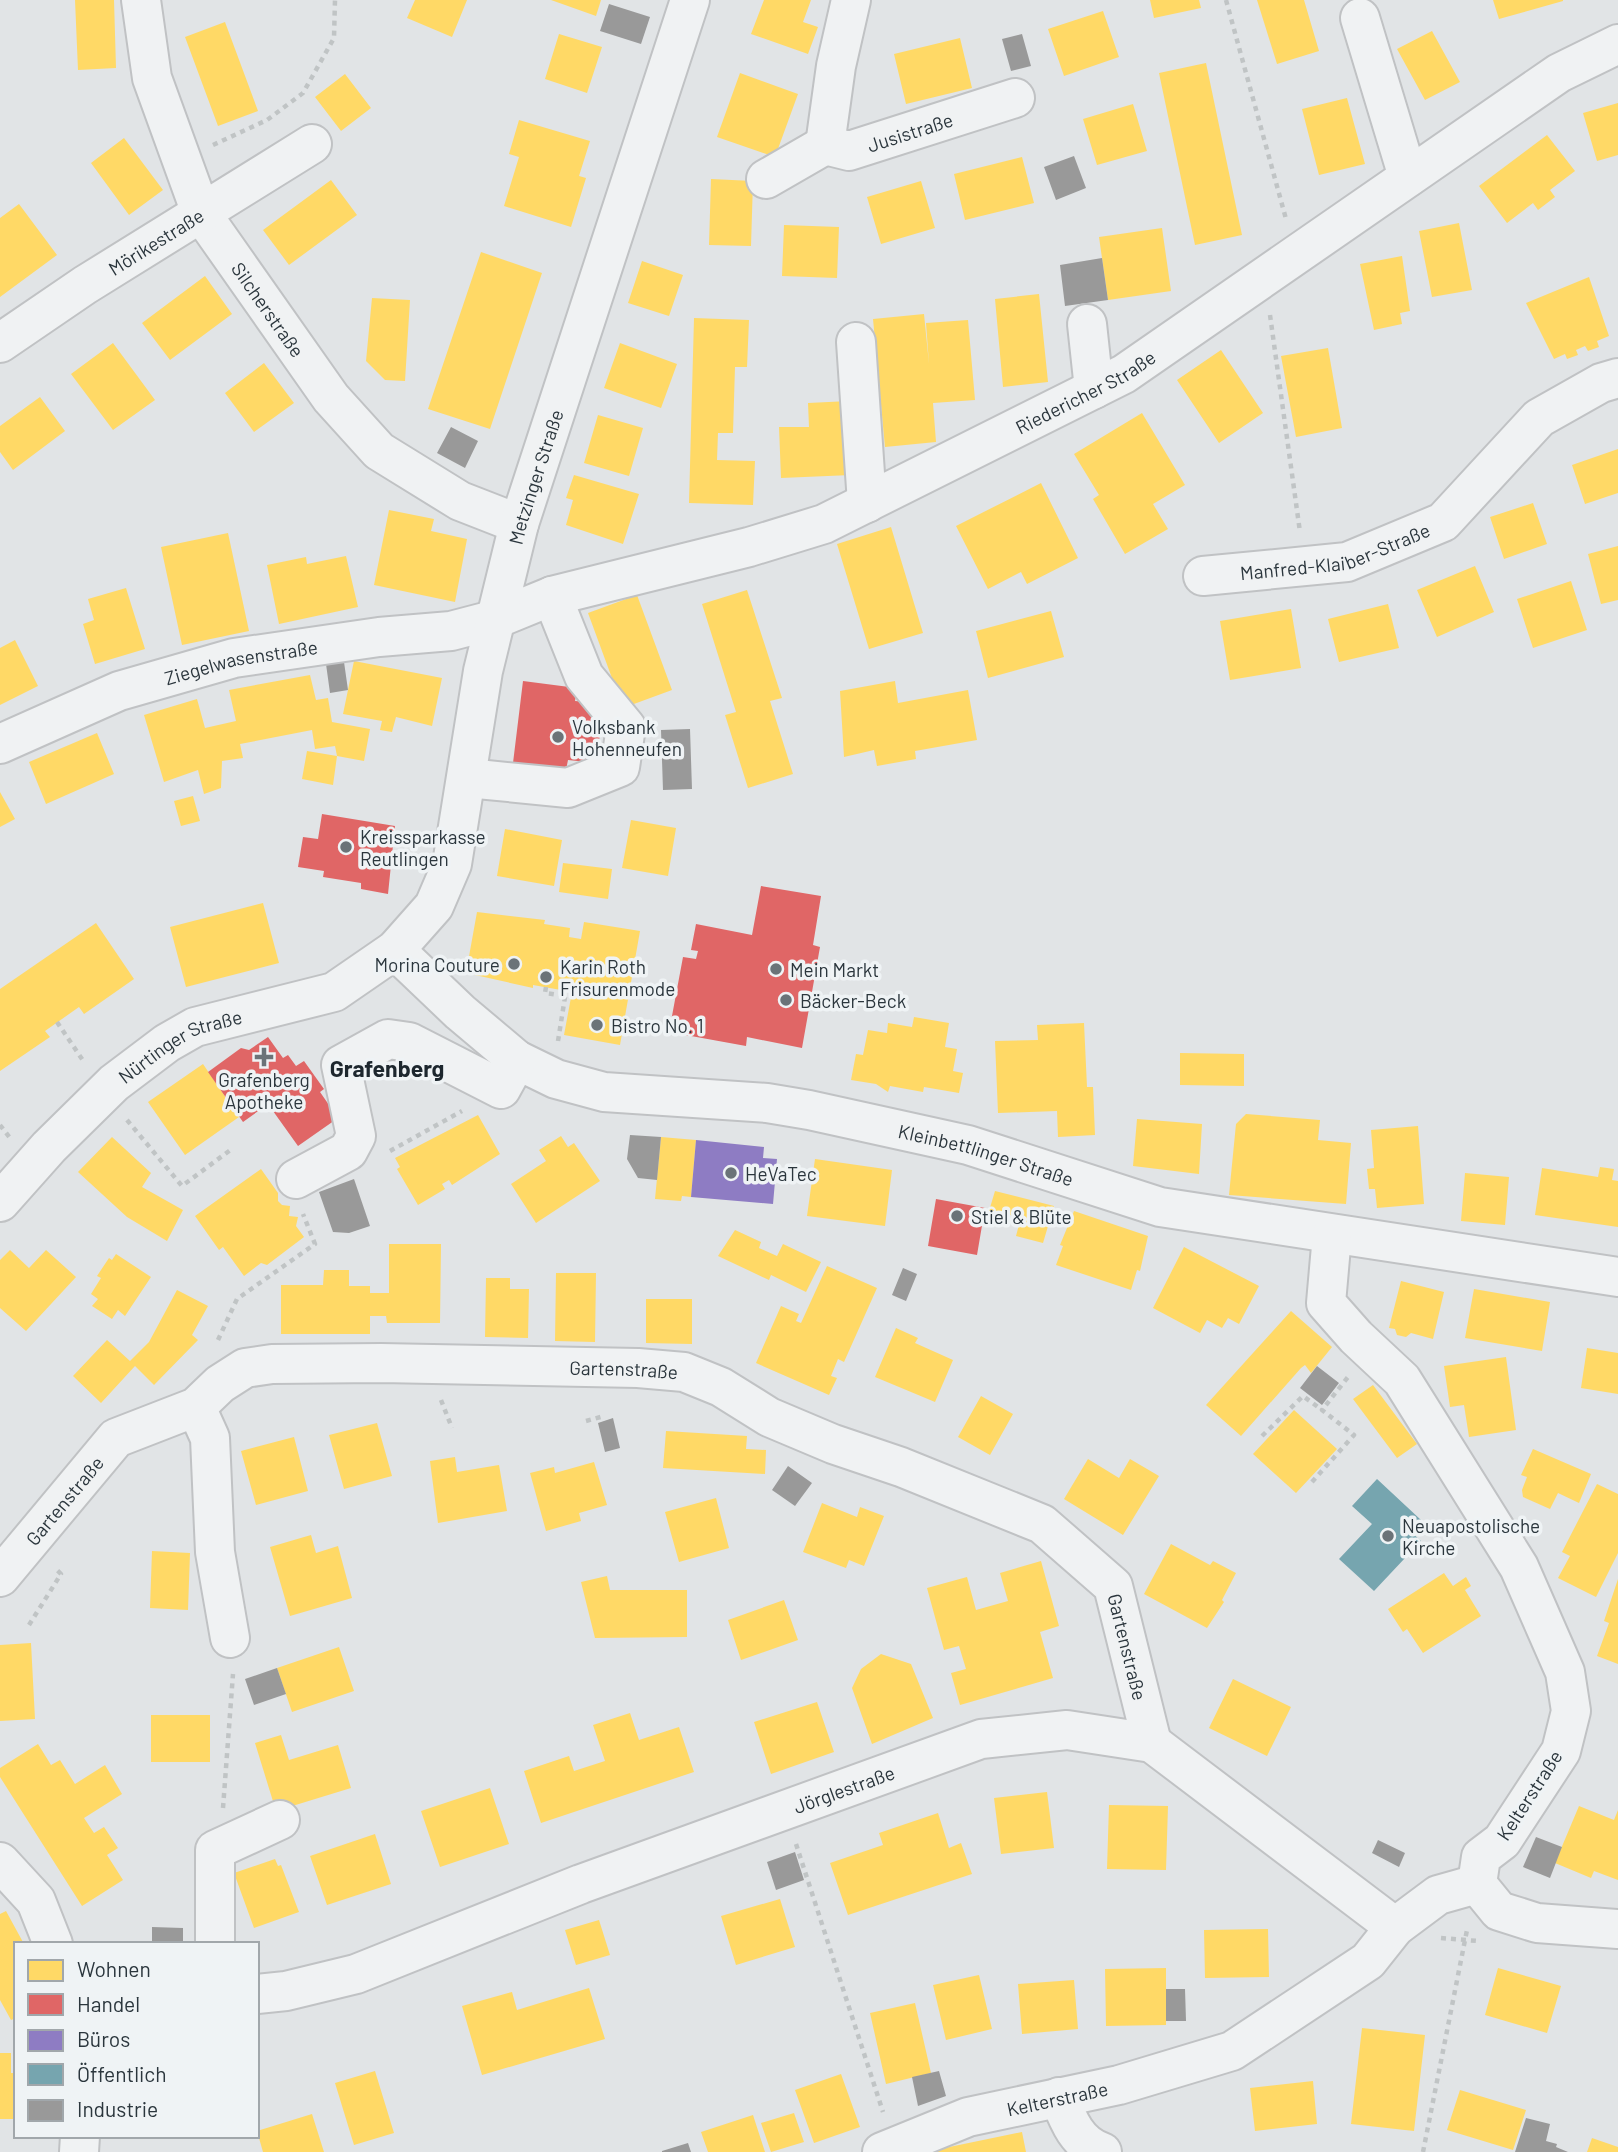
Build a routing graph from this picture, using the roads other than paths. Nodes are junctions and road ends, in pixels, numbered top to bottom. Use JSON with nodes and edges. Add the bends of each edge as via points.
{"nodes":[{"id":1,"x":141,"y":0,"type":"edge"},
{"id":2,"x":690,"y":0,"type":"edge"},
{"id":3,"x":851,"y":0,"type":"edge"},
{"id":4,"x":1618,"y":16,"type":"edge"},
{"id":5,"x":1360,"y":18,"type":"dead end"},
{"id":6,"x":1618,"y":38,"type":"edge"},
{"id":7,"x":1618,"y":44,"type":"edge"},
{"id":8,"x":1015,"y":98,"type":"dead end"},
{"id":9,"x":312,"y":144,"type":"dead end"},
{"id":10,"x":825,"y":145,"type":"junction"},
{"id":11,"x":1408,"y":177,"type":"junction"},
{"id":12,"x":766,"y":179,"type":"dead end"},
{"id":13,"x":197,"y":198,"type":"junction"},
{"id":14,"x":1087,"y":324,"type":"dead end"},
{"id":15,"x":856,"y":342,"type":"dead end"},
{"id":16,"x":0,"y":343,"type":"edge"},
{"id":17,"x":1618,"y":378,"type":"edge"},
{"id":18,"x":1094,"y":389,"type":"junction"},
{"id":19,"x":867,"y":503,"type":"junction"},
{"id":20,"x":519,"y":524,"type":"junction"},
{"id":21,"x":1203,"y":576,"type":"dead end"},
{"id":22,"x":552,"y":596,"type":"junction"},
{"id":23,"x":494,"y":620,"type":"junction"},
{"id":24,"x":0,"y":744,"type":"edge"},
{"id":25,"x":467,"y":778,"type":"junction"},
{"id":26,"x":395,"y":950,"type":"junction"},
{"id":27,"x":509,"y":1074,"type":"junction"},
{"id":28,"x":296,"y":1179,"type":"road end"},
{"id":29,"x":0,"y":1202,"type":"edge"},
{"id":30,"x":1332,"y":1235,"type":"junction"},
{"id":31,"x":1618,"y":1277,"type":"edge"},
{"id":32,"x":196,"y":1407,"type":"junction"},
{"id":33,"x":0,"y":1577,"type":"edge"},
{"id":34,"x":230,"y":1638,"type":"road end"},
{"id":35,"x":1152,"y":1743,"type":"junction"},
{"id":36,"x":280,"y":1820,"type":"dead end"},
{"id":37,"x":0,"y":1862,"type":"edge"},
{"id":38,"x":1477,"y":1884,"type":"junction"},
{"id":39,"x":1395,"y":1927,"type":"junction"},
{"id":40,"x":1618,"y":1928,"type":"edge"},
{"id":41,"x":52,"y":1942,"type":"edge"},
{"id":42,"x":215,"y":1942,"type":"edge"},
{"id":43,"x":259,"y":1994,"type":"edge"},
{"id":44,"x":1059,"y":2097,"type":"junction"},
{"id":45,"x":888,"y":2149,"type":"edge"},
{"id":46,"x":1102,"y":2152,"type":"edge"}],
"edges":[{"from":1,"to":13,"type":"street","name":"Silcherstraße","via":[[152,78]]},
{"from":2,"to":20,"type":"street","name":"Metzinger Straße"},
{"from":3,"to":10,"type":"street"},
{"from":4,"to":6,"type":"street"},
{"from":5,"to":11,"type":"street"},
{"from":7,"to":11,"type":"street","name":"Riedericher Straße","via":[[1559,73]]},
{"from":8,"to":10,"type":"street","name":"Jusistraße","via":[[849,151]]},
{"from":9,"to":13,"type":"street","name":"Mörikestraße"},
{"from":10,"to":12,"type":"street"},
{"from":11,"to":18,"type":"street","name":"Riedericher Straße","via":[[1124,374]]},
{"from":13,"to":16,"type":"street","name":"Mörikestraße","via":[[85,285]]},
{"from":13,"to":20,"type":"street","name":"Silcherstraße","via":[[331,398],[379,451],[460,502]]},
{"from":14,"to":18,"type":"street"},
{"from":15,"to":19,"type":"street"},
{"from":17,"to":21,"type":"street","name":"Manfred-Klaiber-Straße","via":[[1539,418],[1443,522],[1347,562]]},
{"from":18,"to":19,"type":"street","name":"Riedericher Straße"},
{"from":19,"to":22,"type":"street","name":"Riedericher Straße","via":[[824,524],[748,547]]},
{"from":20,"to":23,"type":"street","name":"Metzinger Straße"},
{"from":22,"to":23,"type":"street","name":"Riedericher Straße"},
{"from":22,"to":25,"type":"street","via":[[584,676],[626,727],[620,767],[568,788]]},
{"from":23,"to":24,"type":"street","name":"Ziegelwasenstraße","via":[[451,631],[234,658],[119,691]]},
{"from":23,"to":25,"type":"street","name":"Metzinger Straße"},
{"from":25,"to":26,"type":"street","name":"Metzinger Straße","via":[[452,864],[434,906]]},
{"from":26,"to":27,"type":"street","name":"Kleinbettlinger Straße","via":[[460,1012]]},
{"from":26,"to":29,"type":"street","name":"Nürtinger Straße","via":[[334,992],[195,1027],[167,1042],[105,1093]]},
{"from":27,"to":28,"type":"street","via":[[388,1039],[341,1065],[356,1136],[348,1150]]},
{"from":27,"to":30,"type":"street","name":"Kleinbettlinger Straße","via":[[556,1079],[604,1092],[809,1110],[968,1145],[1160,1207]]},
{"from":30,"to":31,"type":"street","name":"Kleinbettlinger Straße"},
{"from":30,"to":38,"type":"street","name":"Kelterstraße","via":[[1326,1303],[1402,1380],[1519,1567],[1565,1672],[1571,1711],[1561,1751],[1502,1841],[1481,1857]]},
{"from":32,"to":33,"type":"street","name":"Gartenstraße","via":[[116,1438]]},
{"from":32,"to":34,"type":"street","via":[[210,1438],[215,1552]]},
{"from":32,"to":35,"type":"street","name":"Gartenstraße","via":[[245,1368],[272,1364],[684,1371],[794,1428],[1042,1524],[1113,1586]]},
{"from":35,"to":39,"type":"street","name":"Jörglestraße"},
{"from":35,"to":43,"type":"street","name":"Jörglestraße","via":[[1067,1730],[981,1739],[563,1890],[356,1973],[286,1992]]},
{"from":36,"to":42,"type":"street","via":[[215,1850]]},
{"from":37,"to":41,"type":"street","via":[[36,1901]]},
{"from":38,"to":39,"type":"street","name":"Kelterstraße","via":[[1438,1895]]},
{"from":38,"to":40,"type":"street","via":[[1499,1911],[1537,1923]]},
{"from":39,"to":44,"type":"street","name":"Kelterstraße","via":[[1368,1961],[1232,2051],[1176,2070]]},
{"from":44,"to":45,"type":"street","name":"Kelterstraße","via":[[968,2117]]},
{"from":44,"to":46,"type":"street","via":[[1071,2127],[1091,2148]]}]}
